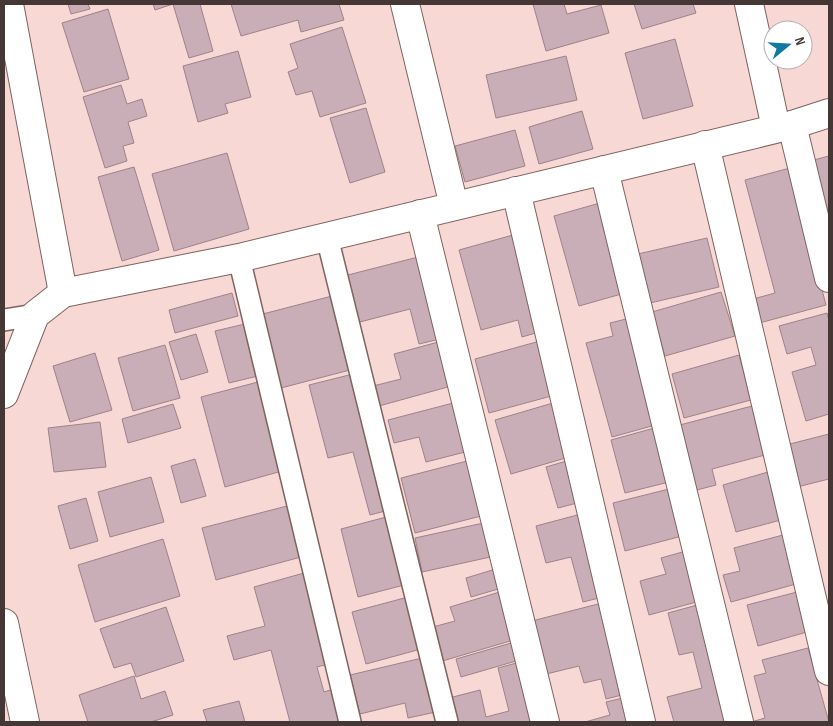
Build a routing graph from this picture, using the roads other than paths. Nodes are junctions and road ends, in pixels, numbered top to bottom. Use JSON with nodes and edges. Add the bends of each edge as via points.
{"nodes":[{"id":1,"x":9,"y":4,"type":"edge"},
{"id":2,"x":404,"y":4,"type":"edge"},
{"id":3,"x":749,"y":4,"type":"edge"},
{"id":4,"x":829,"y":113,"type":"edge"},
{"id":5,"x":784,"y":126,"type":"junction"},
{"id":6,"x":704,"y":145,"type":"junction"},
{"id":7,"x":604,"y":170,"type":"junction"},
{"id":8,"x":516,"y":191,"type":"junction"},
{"id":9,"x":454,"y":206,"type":"junction"},
{"id":10,"x":420,"y":214,"type":"junction"},
{"id":11,"x":327,"y":237,"type":"junction"},
{"id":12,"x":239,"y":258,"type":"junction"},
{"id":13,"x":829,"y":278,"type":"edge"},
{"id":14,"x":63,"y":293,"type":"junction"},
{"id":15,"x":36,"y":314,"type":"junction"},
{"id":16,"x":4,"y":320,"type":"edge"},
{"id":17,"x":4,"y":394,"type":"edge"},
{"id":18,"x":4,"y":622,"type":"edge"},
{"id":19,"x":829,"y":670,"type":"edge"},
{"id":20,"x":25,"y":722,"type":"edge"},
{"id":21,"x":350,"y":722,"type":"edge"},
{"id":22,"x":447,"y":722,"type":"edge"},
{"id":23,"x":545,"y":722,"type":"edge"},
{"id":24,"x":641,"y":722,"type":"edge"},
{"id":25,"x":739,"y":722,"type":"edge"}],
"edges":[{"from":1,"to":14,"type":"street"},
{"from":2,"to":9,"type":"street"},
{"from":3,"to":5,"type":"street"},
{"from":4,"to":5,"type":"street"},
{"from":5,"to":6,"type":"street"},
{"from":5,"to":13,"type":"street"},
{"from":6,"to":7,"type":"street"},
{"from":6,"to":19,"type":"street"},
{"from":7,"to":8,"type":"street"},
{"from":7,"to":25,"type":"street"},
{"from":8,"to":9,"type":"street"},
{"from":8,"to":24,"type":"street"},
{"from":9,"to":10,"type":"street"},
{"from":10,"to":11,"type":"street"},
{"from":10,"to":23,"type":"street"},
{"from":11,"to":12,"type":"street"},
{"from":11,"to":22,"type":"lane"},
{"from":12,"to":14,"type":"street"},
{"from":12,"to":21,"type":"lane"},
{"from":14,"to":15,"type":"street"},
{"from":15,"to":16,"type":"lane"},
{"from":15,"to":17,"type":"street"},
{"from":18,"to":20,"type":"street"}]}
